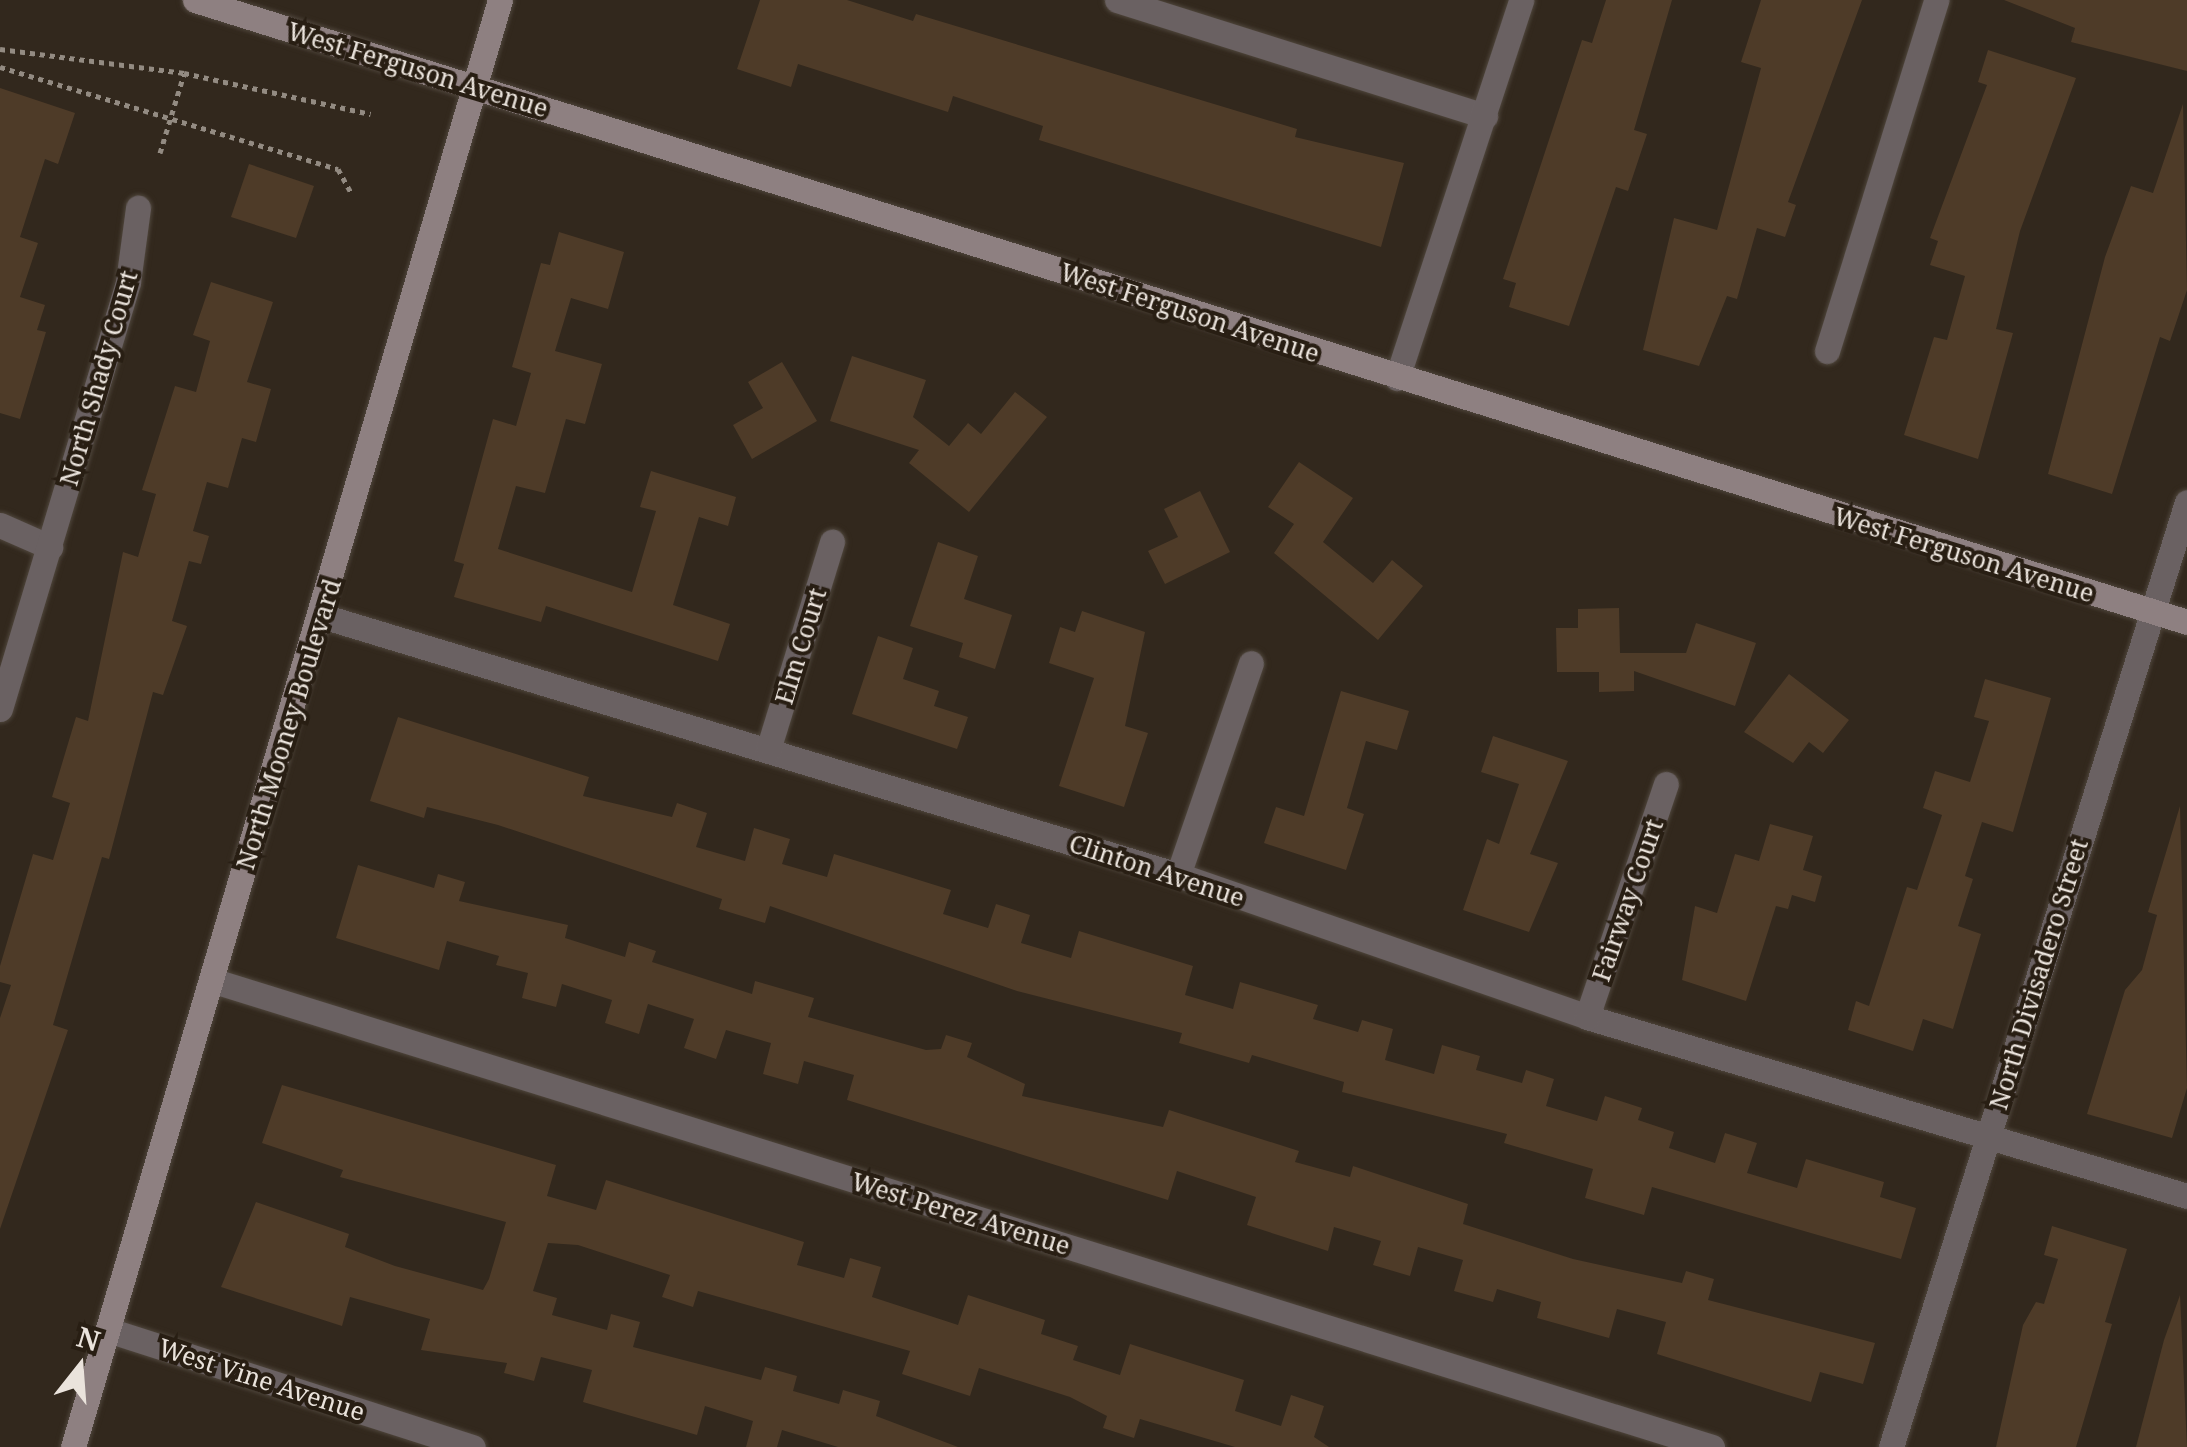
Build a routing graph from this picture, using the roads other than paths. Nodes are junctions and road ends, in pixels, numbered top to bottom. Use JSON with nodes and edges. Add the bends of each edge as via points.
{"nodes":[{"id":1,"x":194,"y":0,"type":"edge"},
{"id":2,"x":500,"y":0,"type":"edge"},
{"id":3,"x":1117,"y":0,"type":"edge"},
{"id":4,"x":1522,"y":0,"type":"edge"},
{"id":5,"x":1936,"y":0,"type":"edge"},
{"id":6,"x":475,"y":86,"type":"junction"},
{"id":7,"x":1485,"y":116,"type":"junction"},
{"id":8,"x":138,"y":208,"type":"dead end"},
{"id":9,"x":1827,"y":351,"type":"dead end"},
{"id":10,"x":1397,"y":378,"type":"junction"},
{"id":11,"x":2187,"y":502,"type":"edge"},
{"id":12,"x":0,"y":525,"type":"edge"},
{"id":13,"x":832,"y":542,"type":"dead end"},
{"id":14,"x":50,"y":547,"type":"junction"},
{"id":15,"x":2146,"y":611,"type":"junction"},
{"id":16,"x":322,"y":616,"type":"junction"},
{"id":17,"x":2187,"y":622,"type":"edge"},
{"id":18,"x":1251,"y":662,"type":"dead end"},
{"id":19,"x":0,"y":709,"type":"edge"},
{"id":20,"x":768,"y":750,"type":"junction"},
{"id":21,"x":1666,"y":784,"type":"dead end"},
{"id":22,"x":1178,"y":875,"type":"junction"},
{"id":23,"x":210,"y":980,"type":"junction"},
{"id":24,"x":1588,"y":1016,"type":"junction"},
{"id":25,"x":1989,"y":1137,"type":"junction"},
{"id":26,"x":2187,"y":1196,"type":"edge"},
{"id":27,"x":108,"y":1330,"type":"junction"},
{"id":28,"x":74,"y":1447,"type":"edge"},
{"id":29,"x":473,"y":1447,"type":"edge"},
{"id":30,"x":1712,"y":1447,"type":"edge"},
{"id":31,"x":1891,"y":1447,"type":"edge"}],
"edges":[{"from":1,"to":6,"type":"street","name":"West Ferguson Avenue"},
{"from":2,"to":6,"type":"street","name":"North Mooney Boulevard"},
{"from":3,"to":7,"type":"street"},
{"from":4,"to":7,"type":"street"},
{"from":5,"to":9,"type":"street"},
{"from":6,"to":10,"type":"street","name":"West Ferguson Avenue"},
{"from":6,"to":16,"type":"street","name":"North Mooney Boulevard"},
{"from":7,"to":10,"type":"street"},
{"from":8,"to":14,"type":"street","name":"North Shady Court","via":[[128,282]]},
{"from":10,"to":15,"type":"street","name":"West Ferguson Avenue"},
{"from":11,"to":15,"type":"street","name":"North Divisadero Street"},
{"from":12,"to":14,"type":"street"},
{"from":13,"to":20,"type":"street","name":"Elm Court"},
{"from":14,"to":19,"type":"street","name":"North Shady Court"},
{"from":15,"to":17,"type":"street","name":"West Ferguson Avenue"},
{"from":15,"to":25,"type":"street","name":"North Divisadero Street"},
{"from":16,"to":20,"type":"street","name":"Clinton Avenue"},
{"from":16,"to":23,"type":"street","name":"North Mooney Boulevard"},
{"from":18,"to":22,"type":"street"},
{"from":20,"to":22,"type":"street","name":"Clinton Avenue"},
{"from":21,"to":24,"type":"street","name":"Fairway Court"},
{"from":22,"to":24,"type":"street","name":"Clinton Avenue"},
{"from":23,"to":27,"type":"street","name":"North Mooney Boulevard"},
{"from":23,"to":30,"type":"street","name":"West Perez Avenue"},
{"from":24,"to":25,"type":"street","name":"Clinton Avenue"},
{"from":25,"to":26,"type":"street","name":"Clinton Avenue"},
{"from":25,"to":31,"type":"street","name":"North Divisadero Street"},
{"from":27,"to":28,"type":"street","name":"North Mooney Boulevard"},
{"from":27,"to":29,"type":"street","name":"West Vine Avenue"}]}
